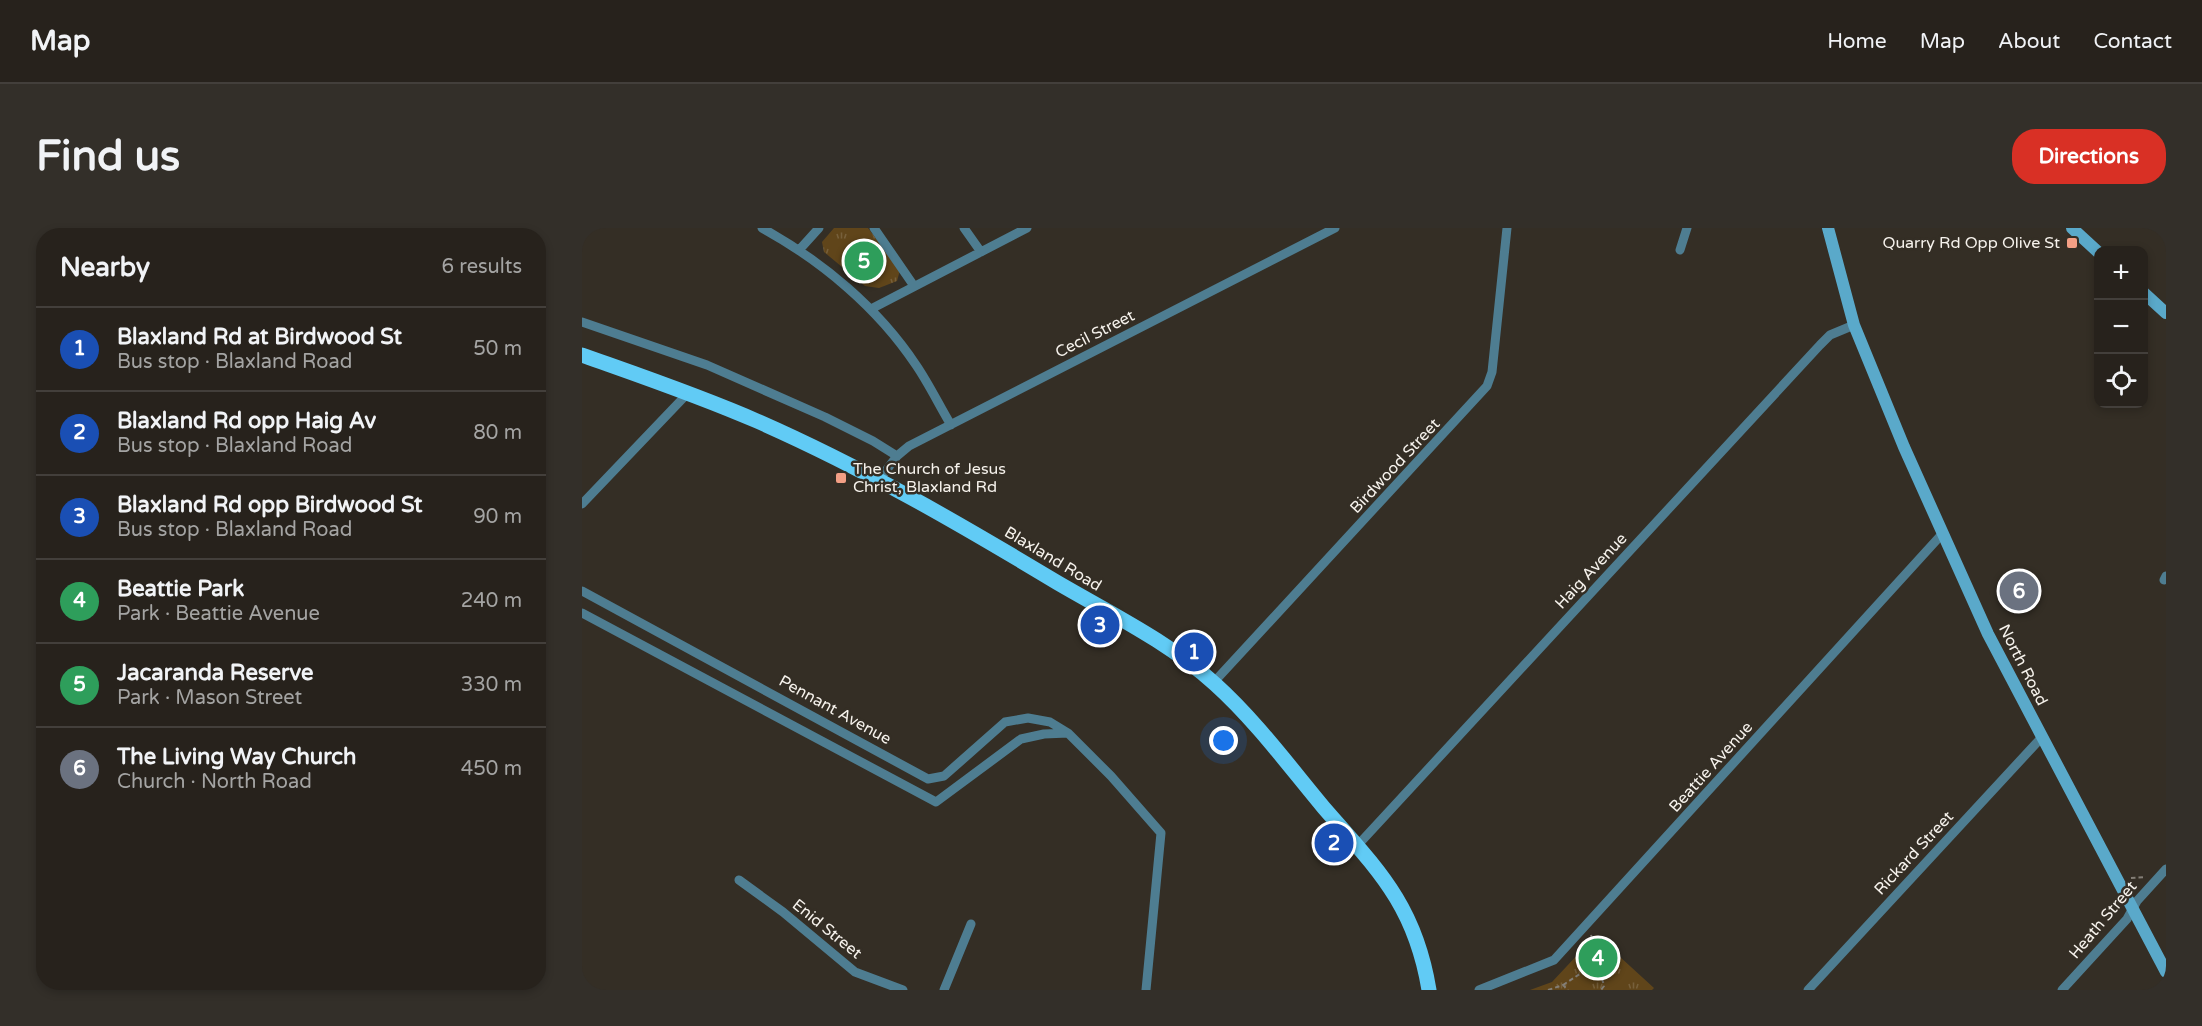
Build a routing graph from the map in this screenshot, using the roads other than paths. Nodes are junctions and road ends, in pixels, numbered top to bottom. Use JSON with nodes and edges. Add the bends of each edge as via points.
{"nodes":[{"id":1,"x":762,"y":228,"type":"edge"},
{"id":2,"x":819,"y":228,"type":"edge"},
{"id":3,"x":874,"y":228,"type":"edge"},
{"id":4,"x":964,"y":228,"type":"edge"},
{"id":5,"x":1027,"y":228,"type":"edge"},
{"id":6,"x":1335,"y":228,"type":"edge"},
{"id":7,"x":1507,"y":228,"type":"edge"},
{"id":8,"x":1687,"y":228,"type":"edge"},
{"id":9,"x":1828,"y":228,"type":"edge"},
{"id":10,"x":2072,"y":228,"type":"edge"},
{"id":11,"x":2094,"y":248,"type":"edge"},
{"id":12,"x":800,"y":249,"type":"junction"},
{"id":13,"x":1680,"y":250,"type":"dead end"},
{"id":14,"x":981,"y":252,"type":"junction"},
{"id":15,"x":914,"y":286,"type":"junction"},
{"id":16,"x":2148,"y":296,"type":"edge"},
{"id":17,"x":871,"y":309,"type":"junction"},
{"id":18,"x":2166,"y":313,"type":"edge"},
{"id":19,"x":582,"y":322,"type":"edge"},
{"id":20,"x":1854,"y":325,"type":"junction"},
{"id":21,"x":582,"y":355,"type":"edge"},
{"id":22,"x":688,"y":393,"type":"junction"},
{"id":23,"x":951,"y":425,"type":"junction"},
{"id":24,"x":897,"y":456,"type":"junction"},
{"id":25,"x":879,"y":480,"type":"junction"},
{"id":26,"x":582,"y":504,"type":"edge"},
{"id":27,"x":1943,"y":533,"type":"junction"},
{"id":28,"x":582,"y":591,"type":"edge"},
{"id":29,"x":582,"y":613,"type":"edge"},
{"id":30,"x":1214,"y":682,"type":"junction"},
{"id":31,"x":1068,"y":733,"type":"junction"},
{"id":32,"x":2042,"y":736,"type":"junction"},
{"id":33,"x":1357,"y":846,"type":"junction"},
{"id":34,"x":2166,"y":869,"type":"edge"},
{"id":35,"x":739,"y":880,"type":"dead end"},
{"id":36,"x":2132,"y":909,"type":"junction"},
{"id":37,"x":971,"y":924,"type":"dead end"},
{"id":38,"x":2166,"y":972,"type":"edge"},
{"id":39,"x":903,"y":990,"type":"edge"},
{"id":40,"x":944,"y":990,"type":"edge"},
{"id":41,"x":1146,"y":990,"type":"edge"},
{"id":42,"x":1429,"y":990,"type":"edge"},
{"id":43,"x":1479,"y":990,"type":"edge"},
{"id":44,"x":1808,"y":990,"type":"edge"},
{"id":45,"x":2062,"y":990,"type":"edge"}],
"edges":[{"from":1,"to":12,"type":"street"},
{"from":2,"to":12,"type":"street"},
{"from":3,"to":15,"type":"street"},
{"from":4,"to":14,"type":"street"},
{"from":5,"to":14,"type":"street"},
{"from":6,"to":23,"type":"street","name":"Cecil Street"},
{"from":7,"to":30,"type":"street","name":"Birdwood Street","via":[[1492,372],[1487,386]]},
{"from":8,"to":13,"type":"street"},
{"from":9,"to":20,"type":"street","name":"North Road"},
{"from":10,"to":11,"type":"street"},
{"from":12,"to":17,"type":"street"},
{"from":14,"to":15,"type":"street"},
{"from":15,"to":17,"type":"street"},
{"from":16,"to":18,"type":"street"},
{"from":17,"to":23,"type":"street","via":[[916,364]]},
{"from":19,"to":24,"type":"street","via":[[707,365],[834,422]]},
{"from":20,"to":27,"type":"street","name":"North Road"},
{"from":20,"to":33,"type":"street","name":"Haig Avenue","via":[[1830,335],[1820,345]]},
{"from":21,"to":22,"type":"main road","name":"Blaxland Road"},
{"from":22,"to":25,"type":"main road","name":"Blaxland Road","via":[[757,421]]},
{"from":22,"to":26,"type":"street"},
{"from":23,"to":24,"type":"street","name":"Cecil Street"},
{"from":24,"to":25,"type":"street","name":"Cecil Street"},
{"from":25,"to":30,"type":"main road","name":"Blaxland Road","via":[[1161,644]]},
{"from":27,"to":32,"type":"street","name":"North Road","via":[[1988,634]]},
{"from":27,"to":43,"type":"street","name":"Beattie Avenue","via":[[1554,960]]},
{"from":28,"to":31,"type":"street","name":"Pennant Avenue","via":[[928,778],[944,776],[1005,722],[1028,718],[1050,722]]},
{"from":29,"to":31,"type":"street","name":"Pennant Avenue","via":[[936,802],[1021,739]]},
{"from":30,"to":33,"type":"main road","name":"Blaxland Road"},
{"from":31,"to":41,"type":"street","name":"Pennant Avenue","via":[[1161,833]]},
{"from":32,"to":36,"type":"street","name":"North Road"},
{"from":32,"to":44,"type":"street","name":"Rickard Street"},
{"from":33,"to":42,"type":"main road","name":"Blaxland Road","via":[[1412,923]]},
{"from":34,"to":36,"type":"street","name":"Heath Street"},
{"from":35,"to":39,"type":"street","name":"Enid Street","via":[[855,972]]},
{"from":36,"to":38,"type":"street","name":"North Road"},
{"from":36,"to":45,"type":"street","name":"Heath Street"},
{"from":37,"to":40,"type":"street"}]}
